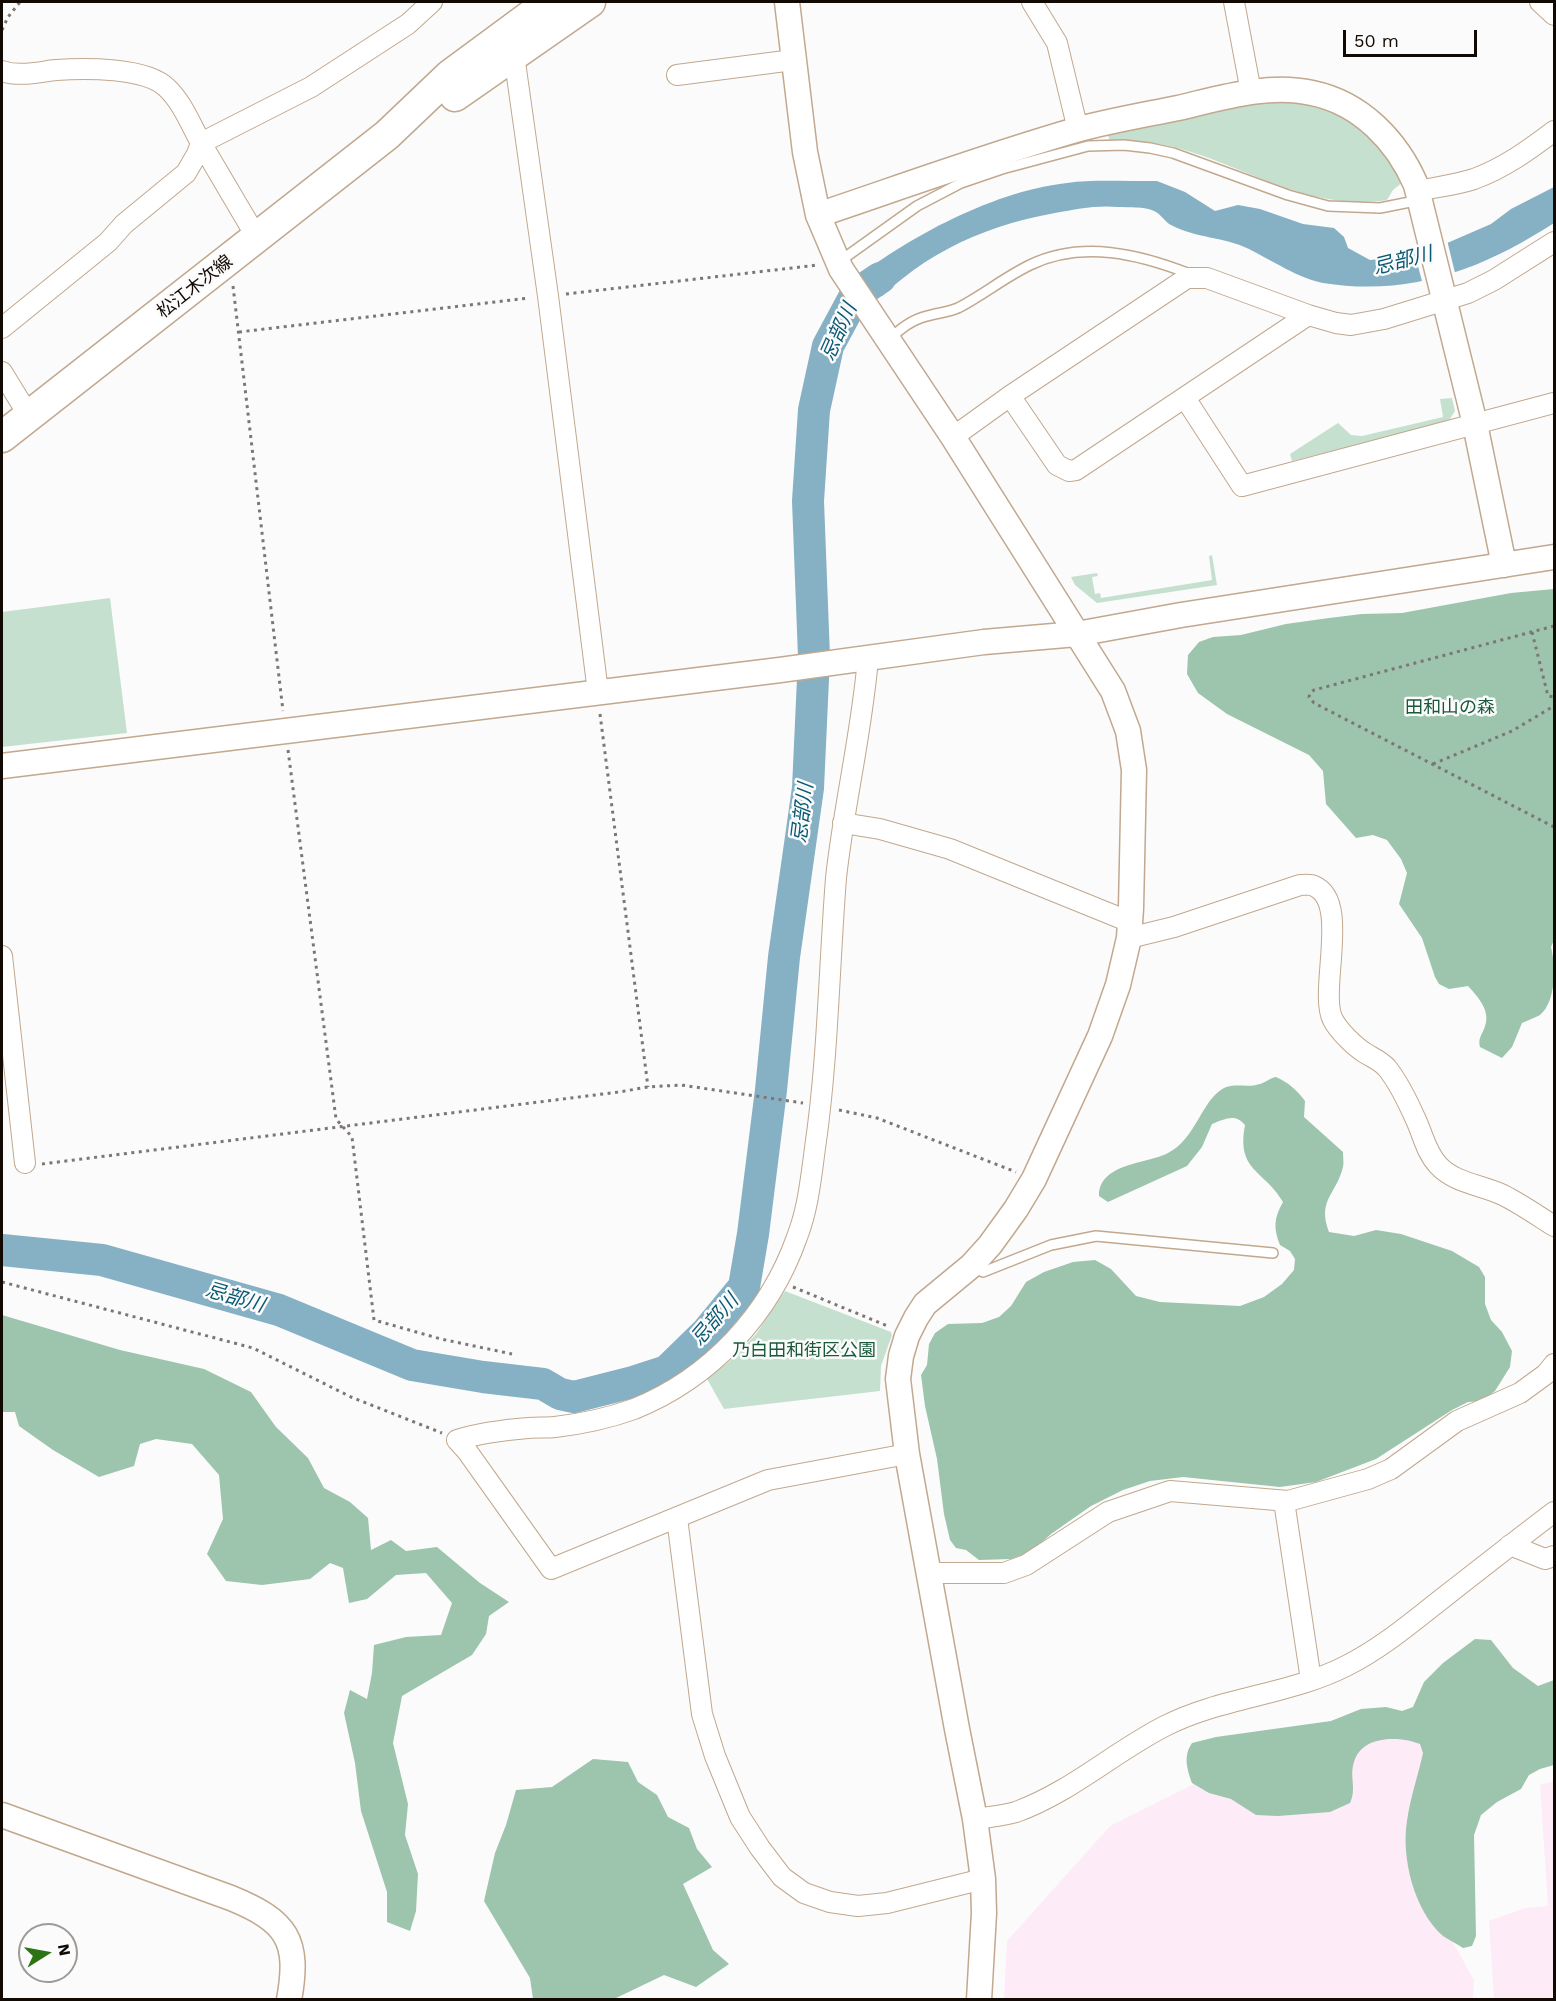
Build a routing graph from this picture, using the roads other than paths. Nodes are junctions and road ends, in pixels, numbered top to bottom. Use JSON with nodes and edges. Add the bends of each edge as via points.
{"nodes":[{"id":1,"x":432,"y":2,"type":"edge"},
{"id":2,"x":549,"y":2,"type":"edge"},
{"id":3,"x":590,"y":2,"type":"edge"},
{"id":4,"x":787,"y":2,"type":"edge"},
{"id":5,"x":1032,"y":2,"type":"edge"},
{"id":6,"x":1234,"y":2,"type":"edge"},
{"id":7,"x":1540,"y":2,"type":"edge"},
{"id":8,"x":1554,"y":15,"type":"edge"},
{"id":9,"x":514,"y":55,"type":"junction"},
{"id":10,"x":794,"y":60,"type":"junction"},
{"id":11,"x":2,"y":71,"type":"edge"},
{"id":12,"x":677,"y":75,"type":"dead end"},
{"id":13,"x":1251,"y":92,"type":"junction"},
{"id":14,"x":1078,"y":130,"type":"junction"},
{"id":15,"x":1554,"y":130,"type":"edge"},
{"id":16,"x":387,"y":135,"type":"junction"},
{"id":17,"x":201,"y":143,"type":"junction"},
{"id":18,"x":1420,"y":197,"type":"junction"},
{"id":19,"x":818,"y":214,"type":"junction"},
{"id":20,"x":257,"y":238,"type":"junction"},
{"id":21,"x":1554,"y":242,"type":"edge"},
{"id":22,"x":840,"y":266,"type":"junction"},
{"id":23,"x":1196,"y":276,"type":"junction"},
{"id":24,"x":1442,"y":296,"type":"junction"},
{"id":25,"x":1308,"y":315,"type":"junction"},
{"id":26,"x":2,"y":328,"type":"edge"},
{"id":27,"x":886,"y":337,"type":"junction"},
{"id":28,"x":2,"y":372,"type":"edge"},
{"id":29,"x":1010,"y":396,"type":"junction"},
{"id":30,"x":1185,"y":398,"type":"junction"},
{"id":31,"x":1554,"y":403,"type":"edge"},
{"id":32,"x":29,"y":416,"type":"junction"},
{"id":33,"x":1475,"y":424,"type":"junction"},
{"id":34,"x":2,"y":437,"type":"edge"},
{"id":35,"x":953,"y":437,"type":"junction"},
{"id":36,"x":1554,"y":557,"type":"edge"},
{"id":37,"x":1503,"y":565,"type":"junction"},
{"id":38,"x":1077,"y":634,"type":"junction"},
{"id":39,"x":865,"y":658,"type":"junction"},
{"id":40,"x":598,"y":692,"type":"junction"},
{"id":41,"x":2,"y":766,"type":"edge"},
{"id":42,"x":843,"y":822,"type":"junction"},
{"id":43,"x":1129,"y":930,"type":"junction"},
{"id":44,"x":2,"y":956,"type":"edge"},
{"id":45,"x":25,"y":1163,"type":"road end"},
{"id":46,"x":1554,"y":1226,"type":"edge"},
{"id":47,"x":1273,"y":1253,"type":"dead end"},
{"id":48,"x":971,"y":1266,"type":"junction"},
{"id":49,"x":1554,"y":1364,"type":"edge"},
{"id":50,"x":907,"y":1454,"type":"junction"},
{"id":51,"x":1284,"y":1501,"type":"junction"},
{"id":52,"x":1554,"y":1512,"type":"edge"},
{"id":53,"x":677,"y":1518,"type":"junction"},
{"id":54,"x":1510,"y":1545,"type":"junction"},
{"id":55,"x":1554,"y":1556,"type":"edge"},
{"id":56,"x":928,"y":1573,"type":"junction"},
{"id":57,"x":1311,"y":1680,"type":"junction"},
{"id":58,"x":2,"y":1815,"type":"edge"},
{"id":59,"x":975,"y":1819,"type":"junction"},
{"id":60,"x":983,"y":1879,"type":"junction"},
{"id":61,"x":289,"y":2000,"type":"edge"},
{"id":62,"x":979,"y":2000,"type":"edge"}],
"edges":[{"from":1,"to":17,"type":"street","via":[[408,24],[311,87]]},
{"from":2,"to":16,"type":"main road","name":"松江木次線","via":[[450,75]]},
{"from":3,"to":9,"type":"main road","name":"松江木次線"},
{"from":4,"to":10,"type":"street"},
{"from":5,"to":14,"type":"street","via":[[1057,43]]},
{"from":6,"to":13,"type":"street"},
{"from":7,"to":8,"type":"street"},
{"from":9,"to":16,"type":"main road","name":"松江木次線","via":[[438,108]]},
{"from":9,"to":40,"type":"street"},
{"from":10,"to":12,"type":"street"},
{"from":10,"to":19,"type":"street","via":[[805,152]]},
{"from":11,"to":17,"type":"street","via":[[15,75],[66,69],[110,70],[151,78],[167,87]]},
{"from":13,"to":14,"type":"street"},
{"from":13,"to":18,"type":"street","via":[[1286,89],[1312,93],[1336,100],[1360,114],[1393,145],[1408,166]]},
{"from":14,"to":19,"type":"street"},
{"from":15,"to":18,"type":"street","via":[[1495,170]]},
{"from":16,"to":20,"type":"main road","name":"松江木次線"},
{"from":17,"to":20,"type":"street"},
{"from":17,"to":26,"type":"street","via":[[180,178]]},
{"from":18,"to":22,"type":"lane","via":[[1380,208],[1328,206],[1162,151],[1088,146],[961,183],[917,206]]},
{"from":18,"to":24,"type":"street"},
{"from":19,"to":22,"type":"street"},
{"from":20,"to":32,"type":"main road","name":"松江木次線"},
{"from":21,"to":24,"type":"street","via":[[1468,293]]},
{"from":22,"to":27,"type":"street"},
{"from":23,"to":25,"type":"street"},
{"from":23,"to":27,"type":"lane","via":[[1126,254],[1083,250],[1029,266],[956,309],[925,316]]},
{"from":23,"to":29,"type":"street","via":[[1187,278]]},
{"from":24,"to":25,"type":"street","via":[[1384,320],[1351,325]]},
{"from":24,"to":33,"type":"street"},
{"from":25,"to":30,"type":"street"},
{"from":27,"to":35,"type":"street"},
{"from":28,"to":32,"type":"street"},
{"from":29,"to":30,"type":"street","via":[[1057,465],[1069,471],[1085,465]]},
{"from":29,"to":35,"type":"street"},
{"from":30,"to":33,"type":"street","via":[[1242,486]]},
{"from":31,"to":33,"type":"street"},
{"from":32,"to":34,"type":"main road","name":"松江木次線"},
{"from":33,"to":37,"type":"street"},
{"from":35,"to":38,"type":"street"},
{"from":36,"to":37,"type":"street"},
{"from":37,"to":38,"type":"street"},
{"from":38,"to":39,"type":"street"},
{"from":38,"to":43,"type":"street","via":[[1113,691],[1128,731],[1134,770]]},
{"from":39,"to":40,"type":"street"},
{"from":39,"to":42,"type":"street","via":[[865,690]]},
{"from":40,"to":41,"type":"street"},
{"from":42,"to":43,"type":"street","via":[[950,849]]},
{"from":42,"to":53,"type":"street","via":[[820,1106],[804,1214],[797,1238],[761,1309],[721,1354],[692,1377],[633,1409],[601,1419],[480,1433],[457,1440],[551,1569]]},
{"from":43,"to":46,"type":"street","via":[[1174,927],[1300,885],[1313,885],[1322,891],[1328,899],[1333,945],[1329,1006],[1338,1027],[1392,1074],[1437,1165],[1448,1174],[1507,1197]]},
{"from":43,"to":48,"type":"street","via":[[1118,985],[1100,1036],[1034,1179],[1016,1209]]},
{"from":44,"to":45,"type":"street"},
{"from":47,"to":48,"type":"lane","via":[[1096,1236],[1051,1245],[983,1272]]},
{"from":48,"to":50,"type":"street","via":[[926,1304],[900,1356],[899,1403]]},
{"from":49,"to":51,"type":"street","via":[[1520,1393],[1457,1421],[1391,1469]]},
{"from":50,"to":53,"type":"street","via":[[779,1477]]},
{"from":50,"to":56,"type":"street"},
{"from":51,"to":56,"type":"street","via":[[1170,1491],[1107,1512],[1026,1565],[1004,1573]]},
{"from":51,"to":57,"type":"street"},
{"from":52,"to":54,"type":"street"},
{"from":53,"to":60,"type":"street","via":[[702,1714],[740,1817],[782,1877],[804,1893],[858,1906],[888,1903]]},
{"from":54,"to":55,"type":"street","via":[[1545,1558]]},
{"from":54,"to":57,"type":"street","via":[[1385,1643]]},
{"from":56,"to":59,"type":"street"},
{"from":57,"to":59,"type":"street","via":[[1166,1725],[1041,1802],[1013,1813]]},
{"from":58,"to":61,"type":"street","via":[[262,1913],[283,1930],[292,1951]]},
{"from":59,"to":60,"type":"street"},
{"from":60,"to":62,"type":"street","via":[[984,1944]]}]}
